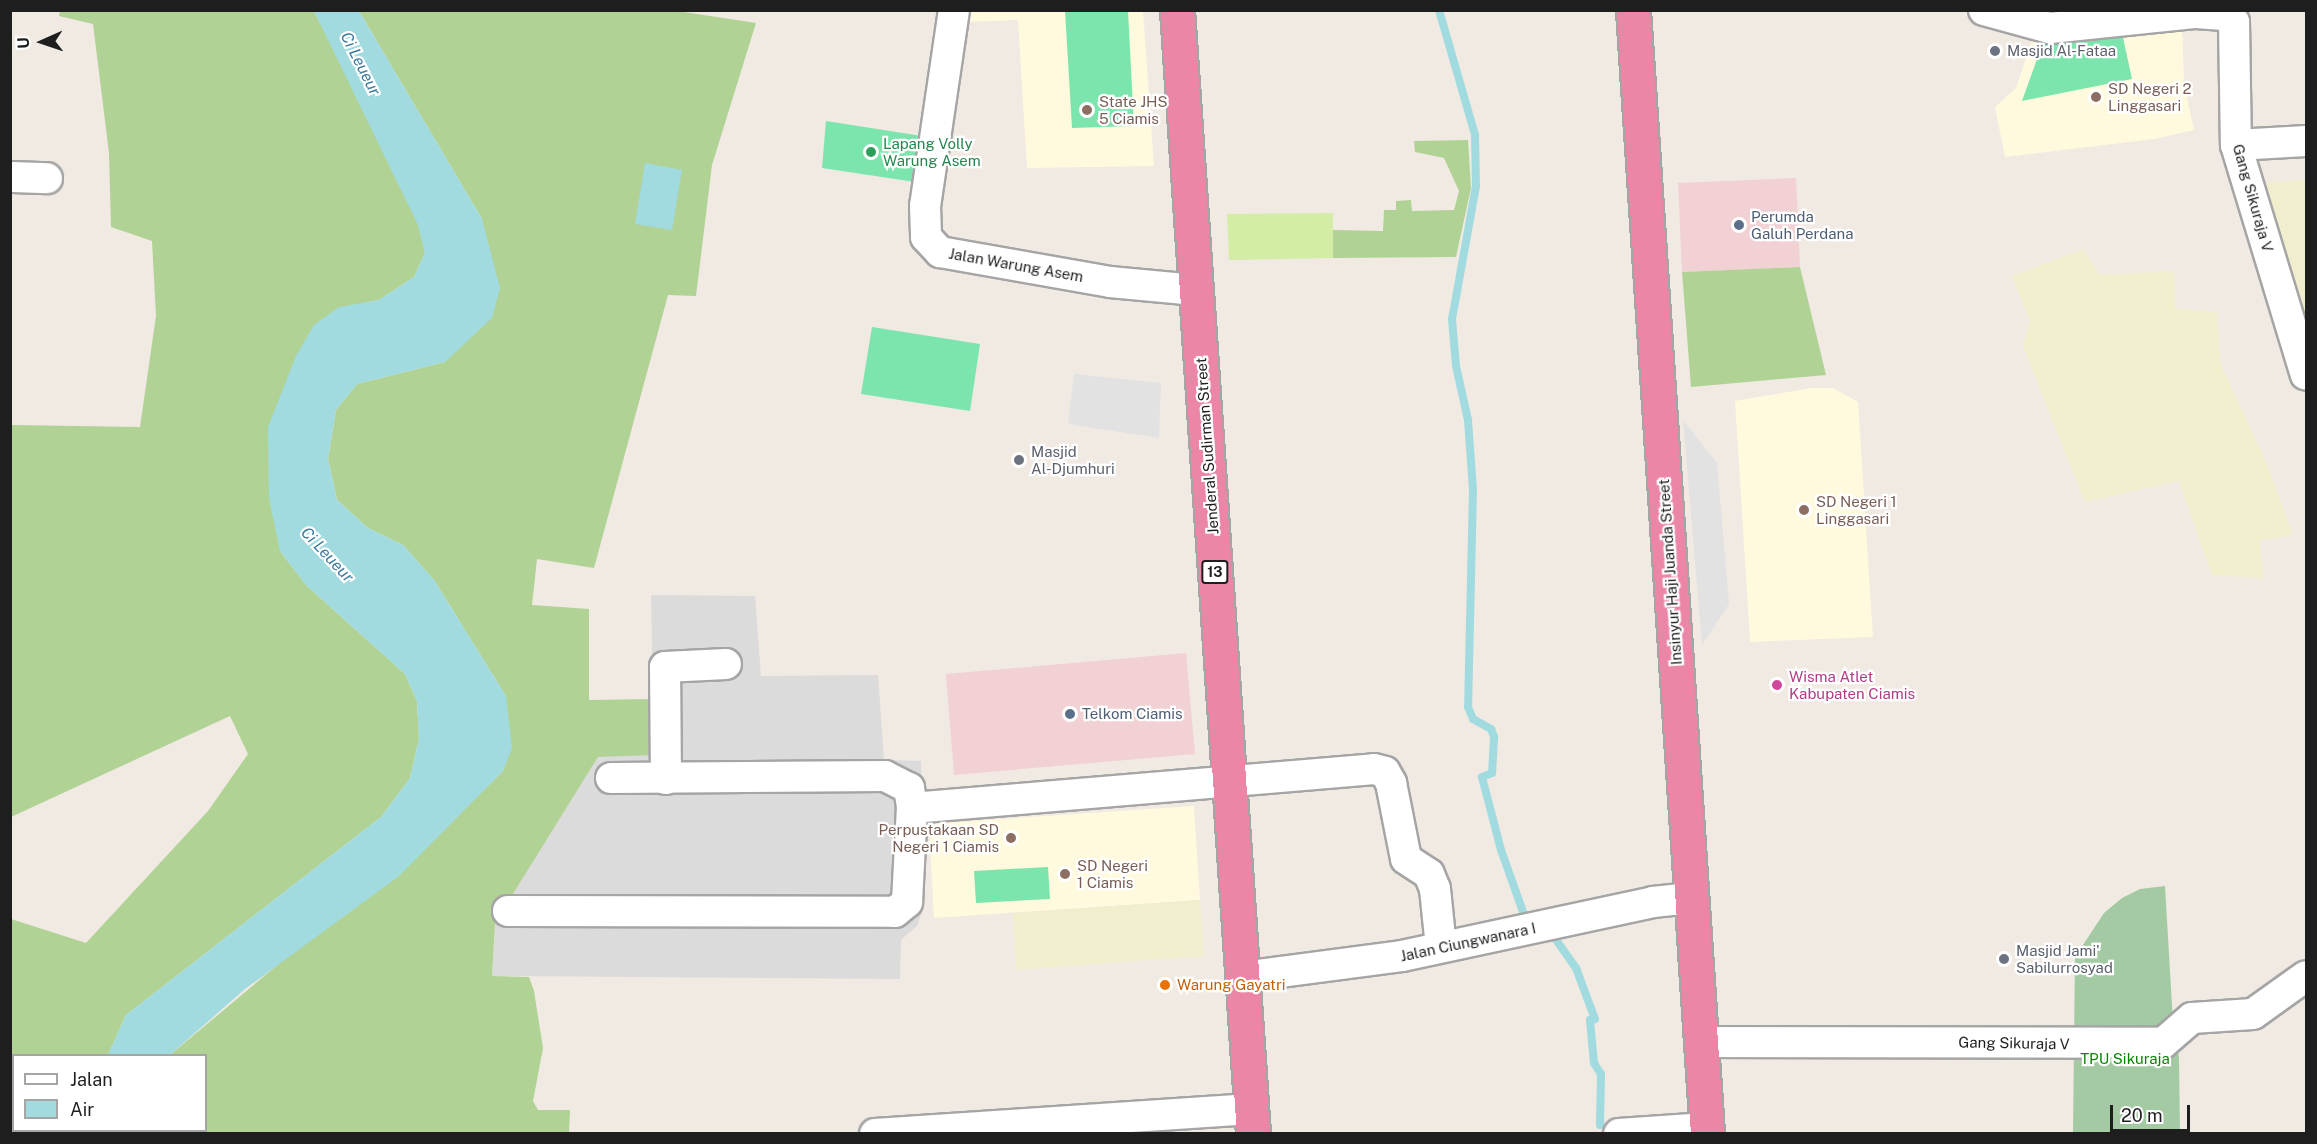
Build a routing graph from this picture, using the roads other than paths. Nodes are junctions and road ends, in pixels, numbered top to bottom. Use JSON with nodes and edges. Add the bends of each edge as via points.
{"nodes":[{"id":1,"x":954,"y":10,"type":"edge"},
{"id":2,"x":1177,"y":10,"type":"edge"},
{"id":3,"x":1633,"y":10,"type":"edge"},
{"id":4,"x":1984,"y":10,"type":"edge"},
{"id":5,"x":2307,"y":141,"type":"edge"},
{"id":6,"x":2236,"y":145,"type":"junction"},
{"id":7,"x":10,"y":177,"type":"edge"},
{"id":8,"x":47,"y":178,"type":"dead end"},
{"id":9,"x":1196,"y":290,"type":"junction"},
{"id":10,"x":2307,"y":375,"type":"edge"},
{"id":11,"x":726,"y":664,"type":"dead end"},
{"id":12,"x":611,"y":778,"type":"dead end"},
{"id":13,"x":666,"y":779,"type":"junction"},
{"id":14,"x":1229,"y":782,"type":"junction"},
{"id":15,"x":912,"y":808,"type":"junction"},
{"id":16,"x":1691,"y":898,"type":"junction"},
{"id":17,"x":508,"y":912,"type":"dead end"},
{"id":18,"x":1441,"y":947,"type":"junction"},
{"id":19,"x":2307,"y":976,"type":"edge"},
{"id":20,"x":1243,"y":977,"type":"junction"},
{"id":21,"x":1701,"y":1042,"type":"junction"},
{"id":22,"x":1252,"y":1121,"type":"edge"},
{"id":23,"x":1706,"y":1131,"type":"edge"},
{"id":24,"x":875,"y":1134,"type":"edge"},
{"id":25,"x":1619,"y":1134,"type":"edge"}],
"edges":[{"from":1,"to":9,"type":"street","name":"Jalan Warung Asem","via":[[925,206],[926,237],[940,252],[1110,282]]},
{"from":2,"to":9,"type":"highway","name":"Jenderal Sudirman Street","number":"13"},
{"from":3,"to":16,"type":"highway","name":"Insinyur Haji Juanda Street"},
{"from":4,"to":6,"type":"street","name":"Gang Sikuraja V","via":[[2050,28],[2196,13],[2227,15],[2234,22],[2235,32],[2232,75]]},
{"from":5,"to":6,"type":"street"},
{"from":6,"to":10,"type":"street","name":"Gang Sikuraja V"},
{"from":7,"to":8,"type":"street"},
{"from":9,"to":14,"type":"highway","name":"Jenderal Sudirman Street","number":"13"},
{"from":11,"to":13,"type":"street","via":[[665,667]]},
{"from":12,"to":13,"type":"street"},
{"from":13,"to":15,"type":"street","via":[[885,776],[909,788]]},
{"from":14,"to":15,"type":"street"},
{"from":14,"to":18,"type":"street","via":[[1374,769],[1385,772],[1391,783],[1406,859],[1429,874],[1435,889]]},
{"from":14,"to":20,"type":"highway","name":"Jenderal Sudirman Street","number":"13"},
{"from":15,"to":17,"type":"street","via":[[907,902],[895,912]]},
{"from":16,"to":18,"type":"street","name":"Jalan Ciungwanara I","via":[[1653,902]]},
{"from":16,"to":21,"type":"highway","name":"Insinyur Haji Juanda Street"},
{"from":18,"to":20,"type":"street","name":"Jalan Ciungwanara I"},
{"from":19,"to":21,"type":"street","name":"Gang Sikuraja V","via":[[2253,1014],[2192,1018],[2163,1043]]},
{"from":20,"to":22,"type":"highway","name":"Jenderal Sudirman Street","number":"13"},
{"from":21,"to":23,"type":"highway","name":"Insinyur Haji Juanda Street"},
{"from":22,"to":24,"type":"street"},
{"from":23,"to":25,"type":"street"}]}
